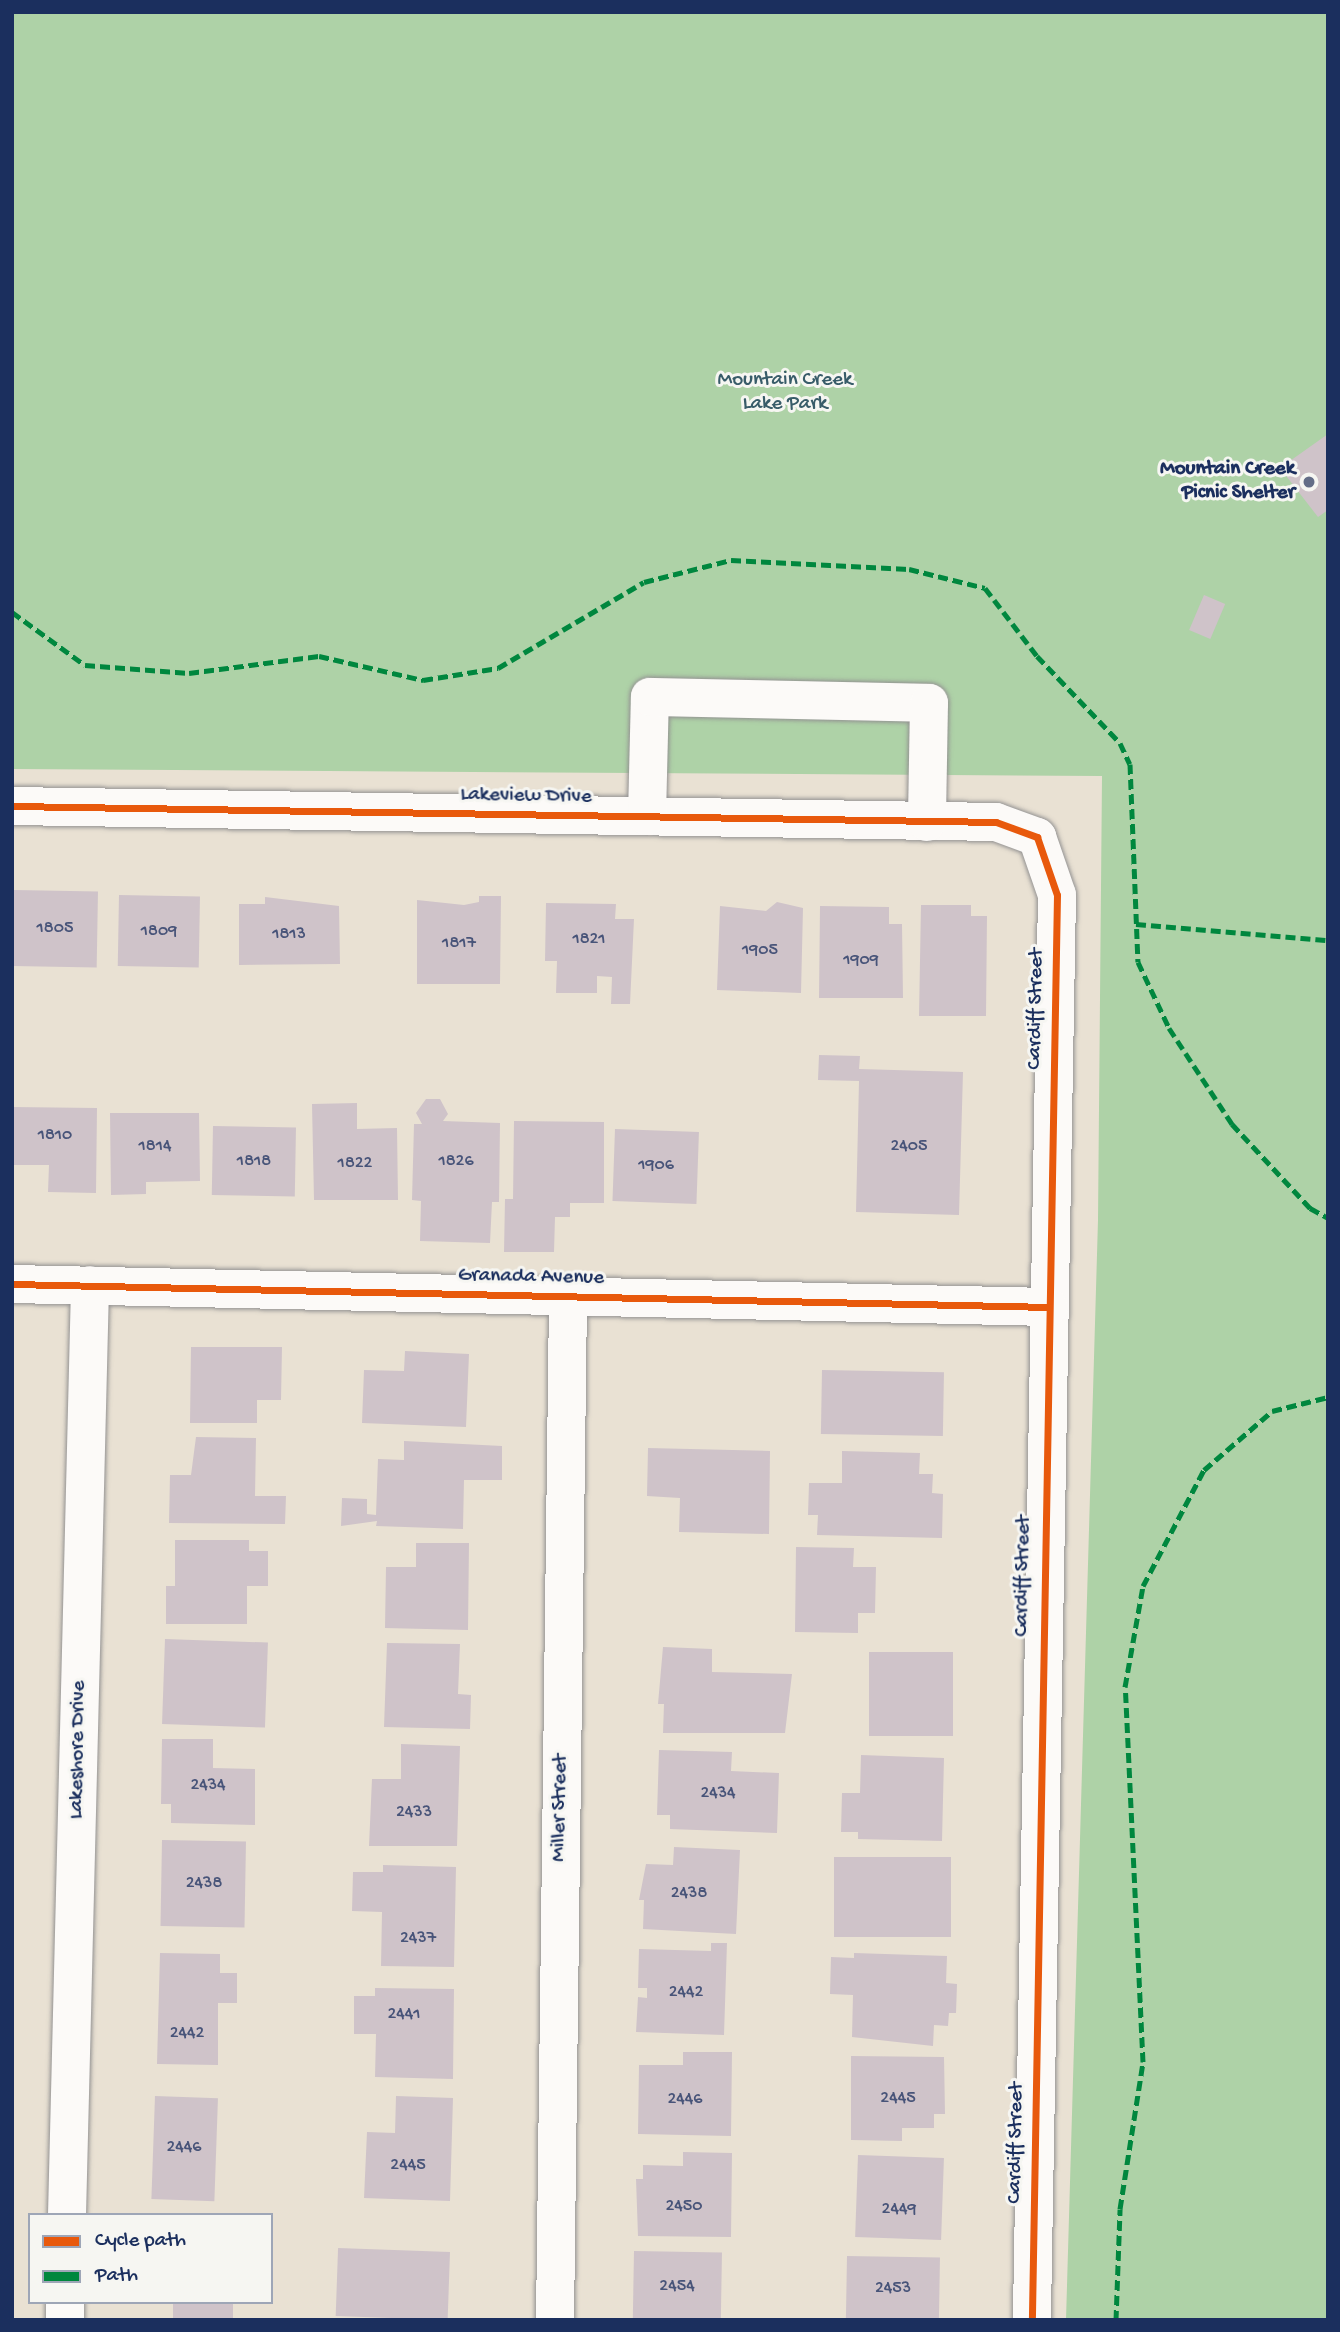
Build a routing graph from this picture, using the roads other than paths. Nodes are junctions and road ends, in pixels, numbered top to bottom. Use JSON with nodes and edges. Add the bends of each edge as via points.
{"nodes":[{"id":1,"x":12,"y":806,"type":"edge"},
{"id":2,"x":648,"y":816,"type":"junction"},
{"id":3,"x":927,"y":821,"type":"junction"},
{"id":4,"x":1037,"y":837,"type":"joint"},
{"id":5,"x":12,"y":1284,"type":"edge"},
{"id":6,"x":90,"y":1285,"type":"junction"},
{"id":7,"x":568,"y":1297,"type":"junction"},
{"id":8,"x":1049,"y":1307,"type":"junction"},
{"id":9,"x":68,"y":2213,"type":"edge"},
{"id":10,"x":555,"y":2320,"type":"edge"},
{"id":11,"x":1032,"y":2320,"type":"edge"}],
"edges":[{"from":1,"to":2,"type":"street","name":"Lakeview Drive"},
{"from":2,"to":3,"type":"street","name":"Lakeview Drive"},
{"from":2,"to":3,"type":"street","via":[[650,697],[929,703]]},
{"from":3,"to":4,"type":"street","name":"Lakeview Drive","via":[[996,822]]},
{"from":4,"to":8,"type":"street","name":"Cardiff Street","via":[[1057,895]]},
{"from":5,"to":6,"type":"street","name":"Granada Avenue"},
{"from":6,"to":7,"type":"street","name":"Granada Avenue"},
{"from":6,"to":9,"type":"street","name":"Lakeshore Drive"},
{"from":7,"to":8,"type":"street","name":"Granada Avenue"},
{"from":7,"to":10,"type":"street","name":"Miller Street"},
{"from":8,"to":11,"type":"street","name":"Cardiff Street"}]}
